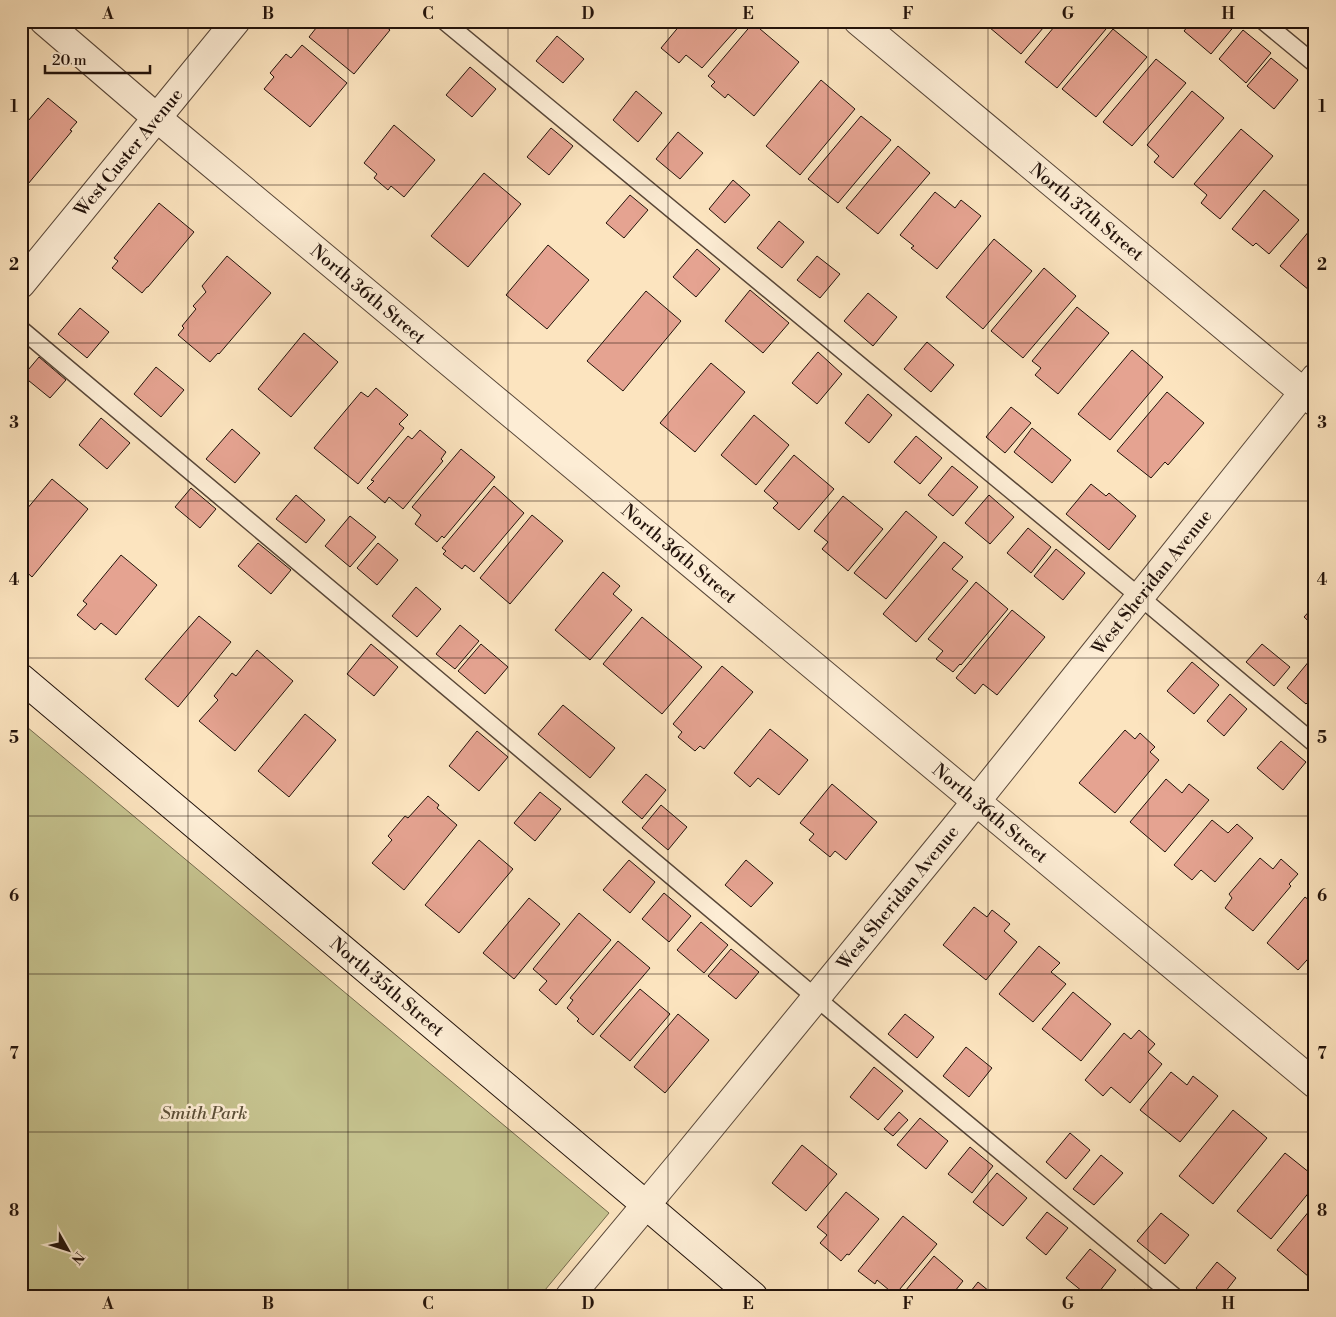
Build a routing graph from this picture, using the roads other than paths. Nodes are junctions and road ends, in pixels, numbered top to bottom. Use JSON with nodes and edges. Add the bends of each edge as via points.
{"nodes":[{"id":1,"x":44,"y":21,"type":"edge"},
{"id":2,"x":236,"y":21,"type":"edge"},
{"id":3,"x":444,"y":21,"type":"edge"},
{"id":4,"x":858,"y":21,"type":"edge"},
{"id":5,"x":1263,"y":21,"type":"edge"},
{"id":6,"x":1315,"y":64,"type":"edge"},
{"id":7,"x":158,"y":118,"type":"junction"},
{"id":8,"x":21,"y":284,"type":"edge"},
{"id":9,"x":21,"y":330,"type":"edge"},
{"id":10,"x":1311,"y":391,"type":"edge"},
{"id":11,"x":1140,"y":597,"type":"junction"},
{"id":12,"x":21,"y":678,"type":"edge"},
{"id":13,"x":1315,"y":744,"type":"edge"},
{"id":14,"x":976,"y":801,"type":"junction"},
{"id":15,"x":816,"y":998,"type":"junction"},
{"id":16,"x":1315,"y":1084,"type":"edge"},
{"id":17,"x":646,"y":1204,"type":"junction"},
{"id":18,"x":570,"y":1296,"type":"edge"},
{"id":19,"x":752,"y":1296,"type":"edge"},
{"id":20,"x":1174,"y":1296,"type":"edge"}],
"edges":[{"from":1,"to":7,"type":"street","name":"North 36th Street"},
{"from":2,"to":7,"type":"street","name":"West Custer Avenue"},
{"from":3,"to":11,"type":"lane"},
{"from":4,"to":10,"type":"street","name":"North 37th Street"},
{"from":5,"to":6,"type":"lane"},
{"from":7,"to":8,"type":"street","name":"West Custer Avenue"},
{"from":7,"to":14,"type":"street","name":"North 36th Street"},
{"from":9,"to":15,"type":"lane"},
{"from":10,"to":11,"type":"street","name":"West Sheridan Avenue"},
{"from":11,"to":13,"type":"lane"},
{"from":11,"to":14,"type":"street","name":"West Sheridan Avenue"},
{"from":12,"to":17,"type":"street","name":"North 35th Street"},
{"from":14,"to":15,"type":"street","name":"West Sheridan Avenue"},
{"from":14,"to":16,"type":"street","name":"North 36th Street"},
{"from":15,"to":17,"type":"street","name":"West Sheridan Avenue"},
{"from":15,"to":20,"type":"lane"},
{"from":17,"to":18,"type":"street","name":"West Sheridan Avenue"},
{"from":17,"to":19,"type":"street","name":"North 35th Street"}]}
